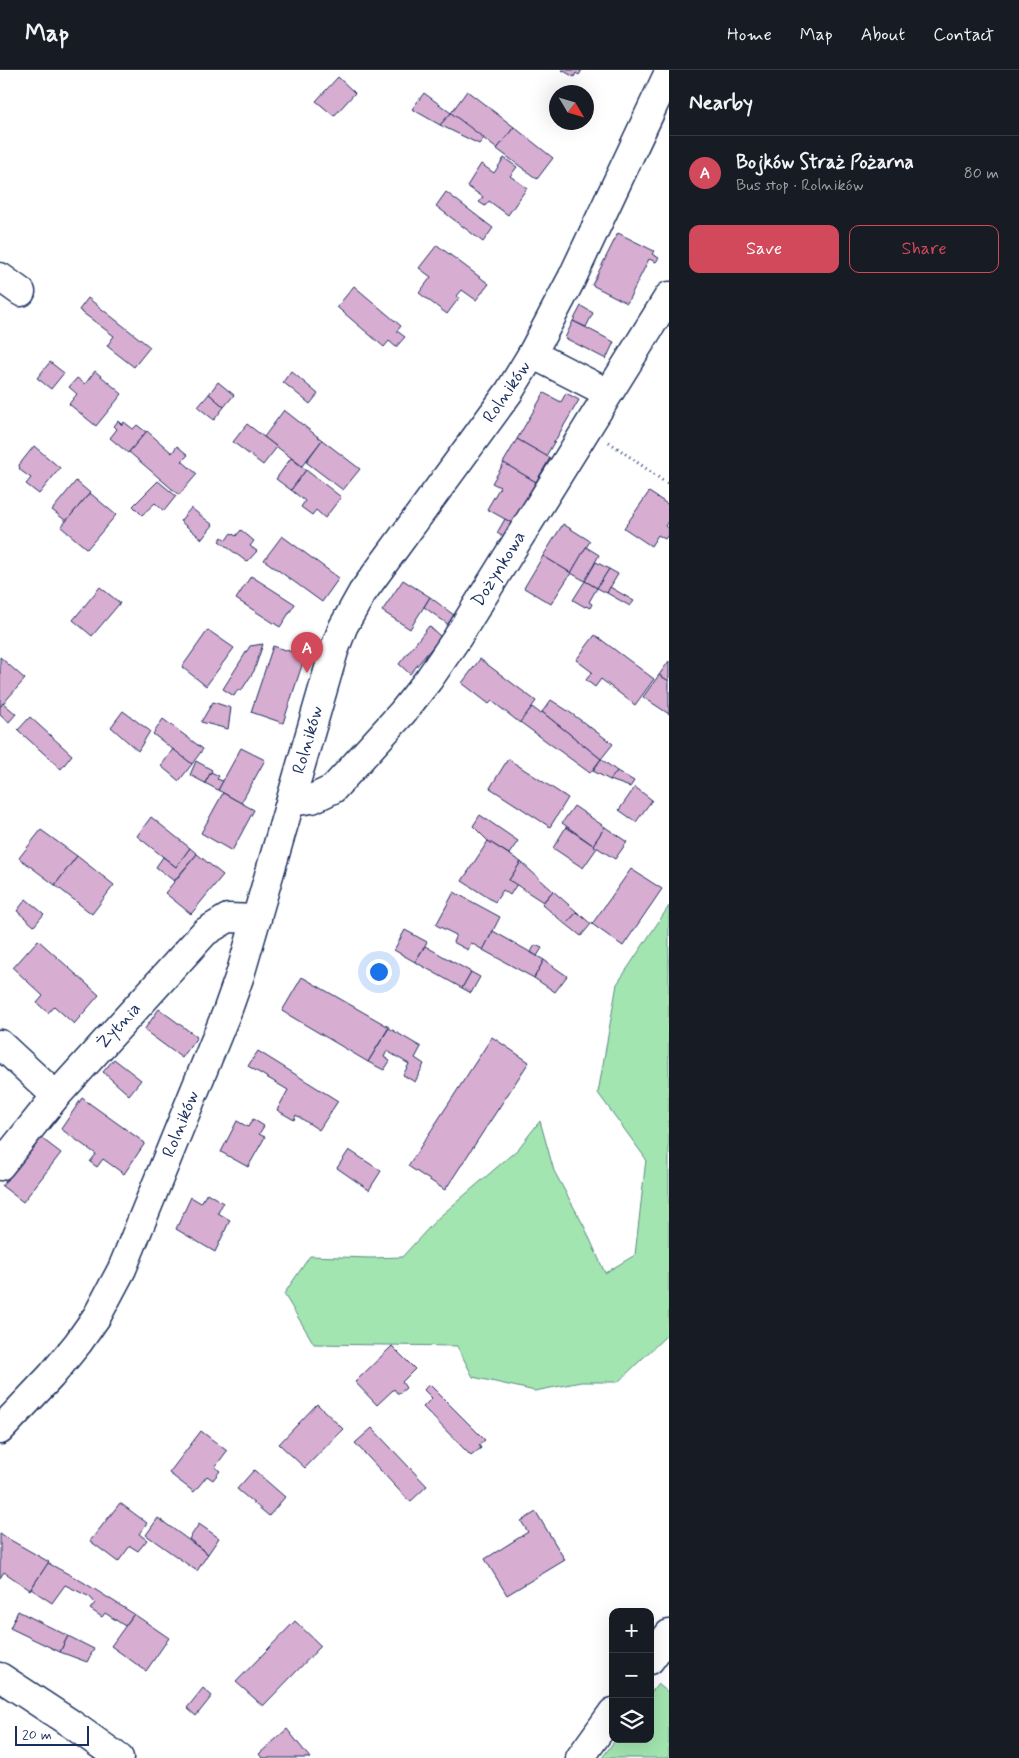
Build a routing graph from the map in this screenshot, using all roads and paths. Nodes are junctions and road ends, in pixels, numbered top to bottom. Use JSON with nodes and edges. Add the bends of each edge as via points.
{"nodes":[{"id":1,"x":669,"y":72,"type":"edge"},
{"id":2,"x":669,"y":296,"type":"edge"},
{"id":3,"x":532,"y":354,"type":"junction"},
{"id":4,"x":608,"y":393,"type":"junction"},
{"id":5,"x":587,"y":426,"type":"junction"},
{"id":6,"x":669,"y":486,"type":"edge"},
{"id":7,"x":291,"y":802,"type":"junction"},
{"id":8,"x":257,"y":919,"type":"junction"},
{"id":9,"x":0,"y":1044,"type":"edge"},
{"id":10,"x":56,"y":1096,"type":"junction"},
{"id":11,"x":0,"y":1166,"type":"edge"},
{"id":12,"x":0,"y":1430,"type":"edge"},
{"id":13,"x":669,"y":1634,"type":"edge"},
{"id":14,"x":654,"y":1655,"type":"edge"},
{"id":15,"x":0,"y":1677,"type":"edge"},
{"id":16,"x":609,"y":1718,"type":"edge"},
{"id":17,"x":119,"y":1758,"type":"edge"},
{"id":18,"x":580,"y":1758,"type":"edge"}],
"edges":[{"from":1,"to":3,"type":"street","name":"Rolników","via":[[572,278]]},
{"from":2,"to":4,"type":"street","name":"Dożynkowa"},
{"from":3,"to":4,"type":"street"},
{"from":3,"to":7,"type":"street","name":"Rolników","via":[[509,392],[351,610],[334,651]]},
{"from":4,"to":5,"type":"street","name":"Dożynkowa"},
{"from":5,"to":6,"type":"path"},
{"from":5,"to":7,"type":"street","name":"Dożynkowa","via":[[429,679],[333,789],[312,799]]},
{"from":7,"to":8,"type":"street","name":"Rolników"},
{"from":8,"to":10,"type":"street","name":"Żytnia","via":[[228,918],[205,932]]},
{"from":8,"to":12,"type":"street","name":"Rolników","via":[[228,1009],[122,1269],[97,1316],[78,1343]]},
{"from":9,"to":10,"type":"street"},
{"from":10,"to":11,"type":"street","name":"Żytnia"},
{"from":13,"to":14,"type":"street"},
{"from":15,"to":17,"type":"street"},
{"from":16,"to":18,"type":"street"}]}
